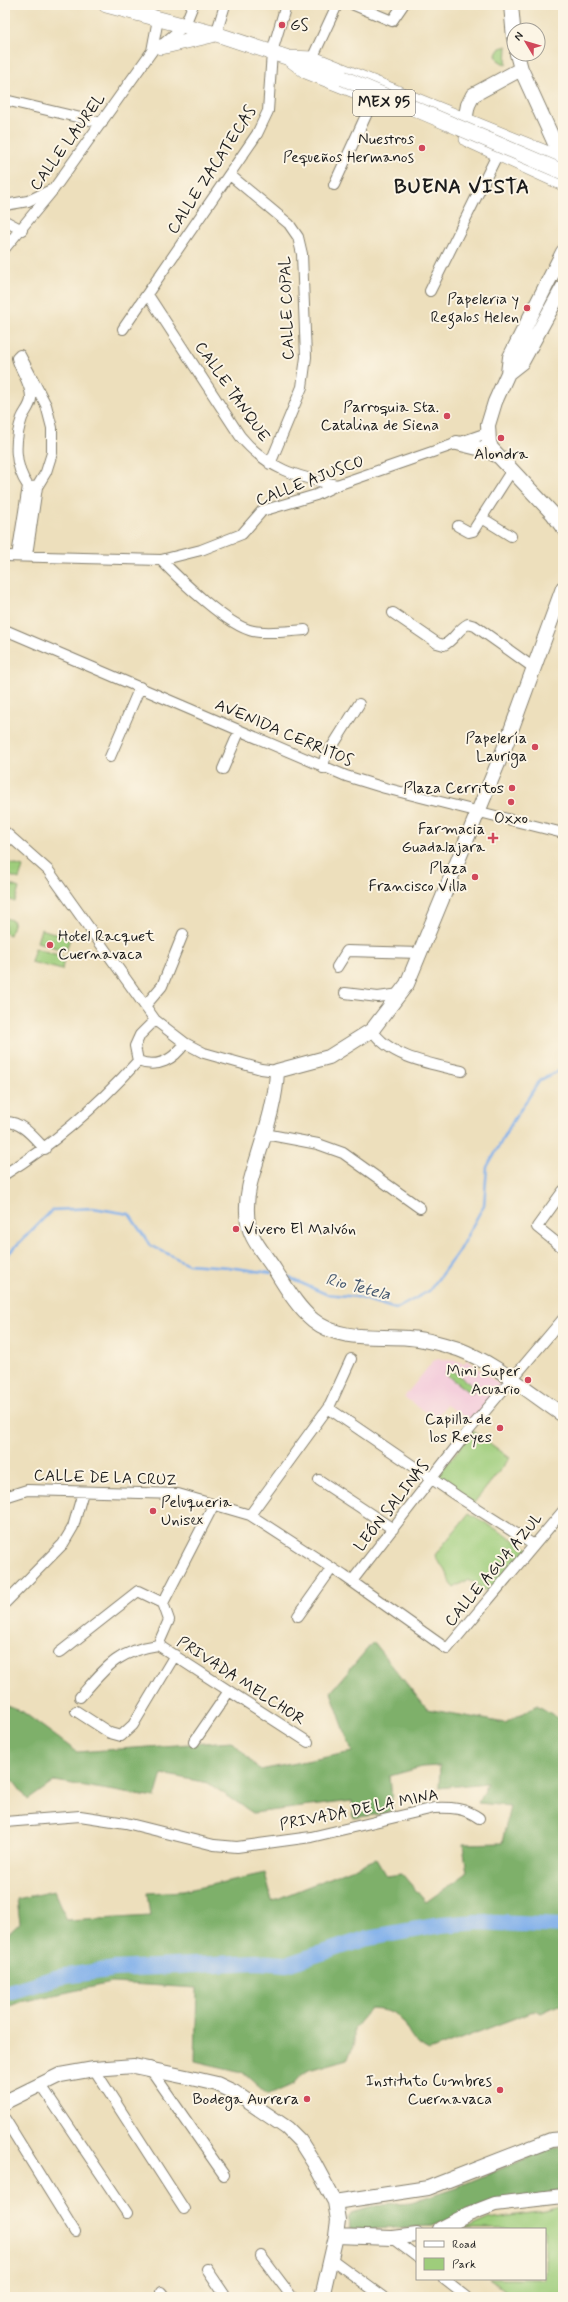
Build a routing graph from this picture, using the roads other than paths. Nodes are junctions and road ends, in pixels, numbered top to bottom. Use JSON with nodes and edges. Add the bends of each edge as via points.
{"nodes":[{"id":1,"x":106,"y":5,"type":"edge"},
{"id":2,"x":141,"y":5,"type":"edge"},
{"id":3,"x":193,"y":5,"type":"edge"},
{"id":4,"x":225,"y":5,"type":"edge"},
{"id":5,"x":286,"y":5,"type":"edge"},
{"id":6,"x":337,"y":5,"type":"edge"},
{"id":7,"x":354,"y":5,"type":"edge"},
{"id":8,"x":403,"y":5,"type":"edge"},
{"id":9,"x":511,"y":5,"type":"edge"},
{"id":10,"x":158,"y":19,"type":"junction"},
{"id":11,"x":513,"y":22,"type":"edge"},
{"id":12,"x":185,"y":25,"type":"junction"},
{"id":13,"x":216,"y":34,"type":"junction"},
{"id":14,"x":156,"y":49,"type":"junction"},
{"id":15,"x":272,"y":52,"type":"junction"},
{"id":16,"x":519,"y":62,"type":"edge"},
{"id":17,"x":309,"y":65,"type":"junction"},
{"id":18,"x":521,"y":69,"type":"junction"},
{"id":19,"x":374,"y":98,"type":"junction"},
{"id":20,"x":5,"y":100,"type":"edge"},
{"id":21,"x":465,"y":120,"type":"junction"},
{"id":22,"x":102,"y":123,"type":"junction"},
{"id":23,"x":462,"y":136,"type":"junction"},
{"id":24,"x":498,"y":153,"type":"junction"},
{"id":25,"x":563,"y":164,"type":"edge"},
{"id":26,"x":542,"y":174,"type":"junction"},
{"id":27,"x":230,"y":175,"type":"junction"},
{"id":28,"x":563,"y":183,"type":"edge"},
{"id":29,"x":334,"y":185,"type":"dead end"},
{"id":30,"x":53,"y":190,"type":"junction"},
{"id":31,"x":5,"y":205,"type":"edge"},
{"id":32,"x":5,"y":221,"type":"edge"},
{"id":33,"x":22,"y":230,"type":"junction"},
{"id":34,"x":5,"y":248,"type":"edge"},
{"id":35,"x":563,"y":252,"type":"edge"},
{"id":36,"x":563,"y":268,"type":"edge"},
{"id":37,"x":563,"y":287,"type":"edge"},
{"id":38,"x":430,"y":291,"type":"dead end"},
{"id":39,"x":148,"y":295,"type":"junction"},
{"id":40,"x":123,"y":329,"type":"dead end"},
{"id":41,"x":508,"y":373,"type":"junction"},
{"id":42,"x":46,"y":404,"type":"junction"},
{"id":43,"x":30,"y":405,"type":"junction"},
{"id":44,"x":487,"y":433,"type":"junction"},
{"id":45,"x":457,"y":443,"type":"junction"},
{"id":46,"x":498,"y":456,"type":"junction"},
{"id":47,"x":270,"y":464,"type":"junction"},
{"id":48,"x":512,"y":470,"type":"junction"},
{"id":49,"x":337,"y":485,"type":"junction"},
{"id":50,"x":32,"y":487,"type":"junction"},
{"id":51,"x":482,"y":518,"type":"junction"},
{"id":52,"x":458,"y":526,"type":"dead end"},
{"id":53,"x":563,"y":527,"type":"edge"},
{"id":54,"x":511,"y":536,"type":"dead end"},
{"id":55,"x":22,"y":555,"type":"junction"},
{"id":56,"x":5,"y":556,"type":"edge"},
{"id":57,"x":161,"y":560,"type":"junction"},
{"id":58,"x":563,"y":588,"type":"edge"},
{"id":59,"x":393,"y":613,"type":"dead end"},
{"id":60,"x":5,"y":630,"type":"edge"},
{"id":61,"x":305,"y":630,"type":"dead end"},
{"id":62,"x":534,"y":668,"type":"junction"},
{"id":63,"x":140,"y":687,"type":"junction"},
{"id":64,"x":360,"y":704,"type":"dead end"},
{"id":65,"x":239,"y":732,"type":"junction"},
{"id":66,"x":110,"y":756,"type":"dead end"},
{"id":67,"x":324,"y":768,"type":"junction"},
{"id":68,"x":223,"y":769,"type":"dead end"},
{"id":69,"x":478,"y":811,"type":"junction"},
{"id":70,"x":5,"y":832,"type":"edge"},
{"id":71,"x":563,"y":833,"type":"edge"},
{"id":72,"x":183,"y":934,"type":"dead end"},
{"id":73,"x":420,"y":953,"type":"junction"},
{"id":74,"x":337,"y":967,"type":"dead end"},
{"id":75,"x":345,"y":993,"type":"dead end"},
{"id":76,"x":400,"y":994,"type":"junction"},
{"id":77,"x":145,"y":1006,"type":"junction"},
{"id":78,"x":155,"y":1020,"type":"junction"},
{"id":79,"x":372,"y":1030,"type":"junction"},
{"id":80,"x":185,"y":1043,"type":"junction"},
{"id":81,"x":138,"y":1061,"type":"junction"},
{"id":82,"x":277,"y":1071,"type":"junction"},
{"id":83,"x":462,"y":1071,"type":"dead end"},
{"id":84,"x":5,"y":1122,"type":"edge"},
{"id":85,"x":265,"y":1134,"type":"junction"},
{"id":86,"x":45,"y":1149,"type":"junction"},
{"id":87,"x":5,"y":1174,"type":"edge"},
{"id":88,"x":563,"y":1191,"type":"edge"},
{"id":89,"x":420,"y":1208,"type":"dead end"},
{"id":90,"x":563,"y":1248,"type":"edge"},
{"id":91,"x":563,"y":1319,"type":"edge"},
{"id":92,"x":351,"y":1359,"type":"dead end"},
{"id":93,"x":511,"y":1379,"type":"junction"},
{"id":94,"x":328,"y":1408,"type":"junction"},
{"id":95,"x":563,"y":1415,"type":"edge"},
{"id":96,"x":431,"y":1479,"type":"junction"},
{"id":97,"x":319,"y":1480,"type":"dead end"},
{"id":98,"x":83,"y":1492,"type":"junction"},
{"id":99,"x":5,"y":1497,"type":"edge"},
{"id":100,"x":214,"y":1504,"type":"junction"},
{"id":101,"x":563,"y":1510,"type":"edge"},
{"id":102,"x":250,"y":1515,"type":"junction"},
{"id":103,"x":393,"y":1529,"type":"junction"},
{"id":104,"x":534,"y":1545,"type":"junction"},
{"id":105,"x":332,"y":1568,"type":"junction"},
{"id":106,"x":352,"y":1581,"type":"junction"},
{"id":107,"x":5,"y":1603,"type":"edge"},
{"id":108,"x":163,"y":1603,"type":"junction"},
{"id":109,"x":298,"y":1616,"type":"dead end"},
{"id":110,"x":158,"y":1645,"type":"junction"},
{"id":111,"x":447,"y":1649,"type":"joint"},
{"id":112,"x":59,"y":1653,"type":"dead end"},
{"id":113,"x":175,"y":1655,"type":"junction"},
{"id":114,"x":229,"y":1691,"type":"junction"},
{"id":115,"x":80,"y":1697,"type":"dead end"},
{"id":116,"x":76,"y":1711,"type":"dead end"},
{"id":117,"x":194,"y":1742,"type":"dead end"},
{"id":118,"x":308,"y":1742,"type":"dead end"},
{"id":119,"x":479,"y":1818,"type":"dead end"},
{"id":120,"x":5,"y":1822,"type":"edge"},
{"id":121,"x":149,"y":2067,"type":"junction"},
{"id":122,"x":94,"y":2069,"type":"junction"},
{"id":123,"x":41,"y":2084,"type":"junction"},
{"id":124,"x":5,"y":2102,"type":"edge"},
{"id":125,"x":5,"y":2119,"type":"edge"},
{"id":126,"x":563,"y":2140,"type":"edge"},
{"id":127,"x":224,"y":2176,"type":"dead end"},
{"id":128,"x":563,"y":2196,"type":"edge"},
{"id":129,"x":335,"y":2202,"type":"junction"},
{"id":130,"x":184,"y":2209,"type":"dead end"},
{"id":131,"x":127,"y":2213,"type":"dead end"},
{"id":132,"x":442,"y":2228,"type":"edge"},
{"id":133,"x":75,"y":2232,"type":"dead end"},
{"id":134,"x":416,"y":2235,"type":"edge"},
{"id":135,"x":336,"y":2236,"type":"junction"},
{"id":136,"x":392,"y":2238,"type":"junction"},
{"id":137,"x":261,"y":2256,"type":"dead end"},
{"id":138,"x":416,"y":2257,"type":"edge"},
{"id":139,"x":330,"y":2258,"type":"junction"},
{"id":140,"x":207,"y":2269,"type":"dead end"},
{"id":141,"x":445,"y":2280,"type":"edge"},
{"id":142,"x":226,"y":2297,"type":"edge"},
{"id":143,"x":292,"y":2297,"type":"edge"},
{"id":144,"x":322,"y":2297,"type":"edge"},
{"id":145,"x":382,"y":2297,"type":"edge"},
{"id":146,"x":467,"y":2297,"type":"edge"}],
"edges":[{"from":1,"to":10,"type":"main road","number":"MEX 95"},
{"from":2,"to":10,"type":"street"},
{"from":3,"to":12,"type":"street"},
{"from":4,"to":13,"type":"street"},
{"from":5,"to":15,"type":"street","name":"CALLE ZACATECAS"},
{"from":6,"to":17,"type":"street"},
{"from":7,"to":8,"type":"street","via":[[392,21]]},
{"from":9,"to":11,"type":"street"},
{"from":10,"to":12,"type":"main road","number":"MEX 95"},
{"from":10,"to":14,"type":"street","name":"CALLE LAUREL"},
{"from":12,"to":13,"type":"main road","number":"MEX 95"},
{"from":12,"to":14,"type":"street","name":"CALLE LAUREL"},
{"from":13,"to":14,"type":"main road"},
{"from":13,"to":15,"type":"main road","number":"MEX 95"},
{"from":14,"to":22,"type":"street","name":"CALLE LAUREL"},
{"from":15,"to":17,"type":"main road","number":"MEX 95"},
{"from":15,"to":27,"type":"street","name":"CALLE ZACATECAS","via":[[268,111],[257,134]]},
{"from":16,"to":18,"type":"street"},
{"from":17,"to":19,"type":"main road","number":"MEX 95"},
{"from":17,"to":21,"type":"main road","number":"MEX 95"},
{"from":17,"to":25,"type":"main road","bridge":true},
{"from":18,"to":21,"type":"street","via":[[474,95],[468,105]]},
{"from":18,"to":25,"type":"street"},
{"from":19,"to":23,"type":"main road","number":"MEX 95"},
{"from":19,"to":29,"type":"street"},
{"from":20,"to":22,"type":"street"},
{"from":21,"to":23,"type":"street"},
{"from":21,"to":25,"type":"main road","number":"MEX 95"},
{"from":22,"to":30,"type":"street","name":"CALLE LAUREL"},
{"from":23,"to":24,"type":"main road","number":"MEX 95"},
{"from":24,"to":26,"type":"main road","number":"MEX 95"},
{"from":24,"to":38,"type":"street"},
{"from":25,"to":26,"type":"main road","via":[[555,171]]},
{"from":26,"to":28,"type":"main road","number":"MEX 95"},
{"from":27,"to":39,"type":"street","name":"CALLE ZACATECAS"},
{"from":27,"to":47,"type":"street","name":"CALLE COPAL","via":[[290,224],[298,237],[302,254],[306,357],[302,387]]},
{"from":30,"to":31,"type":"street","via":[[28,202]]},
{"from":30,"to":33,"type":"street","name":"CALLE LAUREL"},
{"from":32,"to":33,"type":"street"},
{"from":33,"to":34,"type":"street","name":"CALLE LAUREL"},
{"from":35,"to":41,"type":"street","via":[[510,357]]},
{"from":36,"to":41,"type":"street"},
{"from":37,"to":41,"type":"street","via":[[522,362]]},
{"from":39,"to":40,"type":"street","name":"CALLE ZACATECAS"},
{"from":39,"to":47,"type":"street","name":"CALLE TANQUE","via":[[240,436],[252,451]]},
{"from":41,"to":44,"type":"street","via":[[495,402]]},
{"from":42,"to":43,"type":"street","via":[[39,401]]},
{"from":42,"to":43,"type":"street","via":[[24,358],[18,356],[18,363],[30,389]]},
{"from":42,"to":50,"type":"street","via":[[52,428],[52,453],[46,472]]},
{"from":43,"to":50,"type":"street","via":[[20,424],[16,453],[20,472]]},
{"from":44,"to":45,"type":"street","name":"CALLE AJUSCO"},
{"from":44,"to":46,"type":"street","via":[[491,448]]},
{"from":45,"to":46,"type":"street","via":[[486,450]]},
{"from":45,"to":49,"type":"street","name":"CALLE AJUSCO"},
{"from":46,"to":48,"type":"street"},
{"from":47,"to":49,"type":"street","name":"CALLE TANQUE","via":[[292,474]]},
{"from":48,"to":51,"type":"street"},
{"from":48,"to":53,"type":"street"},
{"from":49,"to":57,"type":"street","name":"CALLE AJUSCO","via":[[316,495],[262,511],[242,534],[201,550]]},
{"from":50,"to":55,"type":"street"},
{"from":51,"to":52,"type":"street","via":[[472,533]]},
{"from":51,"to":54,"type":"street"},
{"from":55,"to":56,"type":"street","name":"CALLE AJUSCO"},
{"from":55,"to":57,"type":"street","name":"CALLE AJUSCO"},
{"from":57,"to":61,"type":"street","via":[[186,585],[242,628],[269,632]]},
{"from":58,"to":62,"type":"street"},
{"from":59,"to":62,"type":"street","via":[[444,646],[463,626],[475,626]]},
{"from":60,"to":63,"type":"street","name":"AVENIDA CERRITOS"},
{"from":62,"to":69,"type":"street"},
{"from":63,"to":65,"type":"street","name":"AVENIDA CERRITOS"},
{"from":63,"to":66,"type":"street"},
{"from":64,"to":67,"type":"street","via":[[325,758]]},
{"from":65,"to":67,"type":"street","name":"AVENIDA CERRITOS"},
{"from":65,"to":68,"type":"street"},
{"from":67,"to":69,"type":"street","name":"AVENIDA CERRITOS","via":[[385,788]]},
{"from":69,"to":71,"type":"street","name":"AVENIDA CERRITOS"},
{"from":69,"to":73,"type":"street"},
{"from":70,"to":77,"type":"street","via":[[48,870]]},
{"from":72,"to":77,"type":"street","via":[[162,986]]},
{"from":73,"to":74,"type":"street","via":[[350,951],[343,954]]},
{"from":73,"to":76,"type":"street"},
{"from":75,"to":76,"type":"street","via":[[378,997]]},
{"from":76,"to":79,"type":"street"},
{"from":77,"to":78,"type":"street"},
{"from":78,"to":80,"type":"street"},
{"from":78,"to":81,"type":"street","via":[[140,1035],[135,1046]]},
{"from":79,"to":82,"type":"street","via":[[329,1057]]},
{"from":79,"to":83,"type":"street","via":[[381,1041],[401,1053]]},
{"from":80,"to":81,"type":"street","via":[[175,1055],[162,1063],[146,1064]]},
{"from":80,"to":82,"type":"street","via":[[204,1053]]},
{"from":81,"to":86,"type":"street","via":[[73,1127]]},
{"from":82,"to":85,"type":"street"},
{"from":84,"to":86,"type":"street","via":[[18,1125],[30,1132]]},
{"from":85,"to":89,"type":"street","via":[[318,1144],[343,1153]]},
{"from":85,"to":93,"type":"street","via":[[248,1191],[248,1232],[304,1312],[333,1332],[437,1342],[461,1350]]},
{"from":86,"to":87,"type":"street"},
{"from":88,"to":90,"type":"street","via":[[537,1227]]},
{"from":91,"to":93,"type":"street","name":"LEÓN SALINAS"},
{"from":92,"to":94,"type":"street"},
{"from":93,"to":95,"type":"street"},
{"from":93,"to":96,"type":"street","name":"LEÓN SALINAS"},
{"from":94,"to":96,"type":"street"},
{"from":94,"to":102,"type":"street"},
{"from":96,"to":103,"type":"street","name":"LEÓN SALINAS"},
{"from":96,"to":104,"type":"street"},
{"from":97,"to":103,"type":"street"},
{"from":98,"to":99,"type":"street","name":"CALLE DE LA CRUZ","via":[[27,1490]]},
{"from":98,"to":100,"type":"street","name":"CALLE DE LA CRUZ","via":[[178,1494]]},
{"from":98,"to":107,"type":"street","via":[[76,1520],[62,1544]]},
{"from":100,"to":102,"type":"street","name":"CALLE DE LA CRUZ"},
{"from":100,"to":108,"type":"street"},
{"from":101,"to":104,"type":"street","name":"CALLE AGUA AZUL"},
{"from":102,"to":105,"type":"street","name":"CALLE DE LA CRUZ"},
{"from":103,"to":106,"type":"street","name":"LEÓN SALINAS"},
{"from":104,"to":111,"type":"street","name":"CALLE AGUA AZUL"},
{"from":105,"to":106,"type":"street","name":"CALLE DE LA CRUZ"},
{"from":105,"to":109,"type":"street"},
{"from":106,"to":111,"type":"street","name":"CALLE DE LA CRUZ"},
{"from":108,"to":110,"type":"street","via":[[169,1620]]},
{"from":108,"to":112,"type":"street","via":[[138,1591]]},
{"from":110,"to":113,"type":"street","name":"PRIVADA MELCHOR"},
{"from":110,"to":115,"type":"street","via":[[138,1648],[118,1657]]},
{"from":113,"to":114,"type":"street","name":"PRIVADA MELCHOR"},
{"from":113,"to":116,"type":"street","via":[[132,1725],[121,1736],[110,1733]]},
{"from":114,"to":117,"type":"street"},
{"from":114,"to":118,"type":"street","name":"PRIVADA MELCHOR"},
{"from":119,"to":120,"type":"street","name":"PRIVADA DE LA MINA","via":[[468,1811],[450,1807],[434,1808],[311,1837],[237,1846],[214,1845],[133,1825],[80,1816]]},
{"from":121,"to":122,"type":"street"},
{"from":121,"to":127,"type":"street"},
{"from":121,"to":129,"type":"street","via":[[217,2084],[234,2092],[287,2128],[300,2141],[314,2162]]},
{"from":122,"to":123,"type":"street","via":[[60,2076]]},
{"from":122,"to":130,"type":"street"},
{"from":123,"to":124,"type":"street"},
{"from":123,"to":131,"type":"street"},
{"from":125,"to":133,"type":"street"},
{"from":126,"to":129,"type":"street","via":[[551,2140],[428,2188]]},
{"from":128,"to":132,"type":"street","via":[[495,2204]]},
{"from":129,"to":135,"type":"street","via":[[338,2220]]},
{"from":134,"to":136,"type":"street"},
{"from":135,"to":136,"type":"street"},
{"from":135,"to":139,"type":"street"},
{"from":136,"to":138,"type":"street"},
{"from":137,"to":143,"type":"street"},
{"from":139,"to":144,"type":"street"},
{"from":139,"to":145,"type":"street"},
{"from":140,"to":142,"type":"street"},
{"from":141,"to":146,"type":"street"}]}
